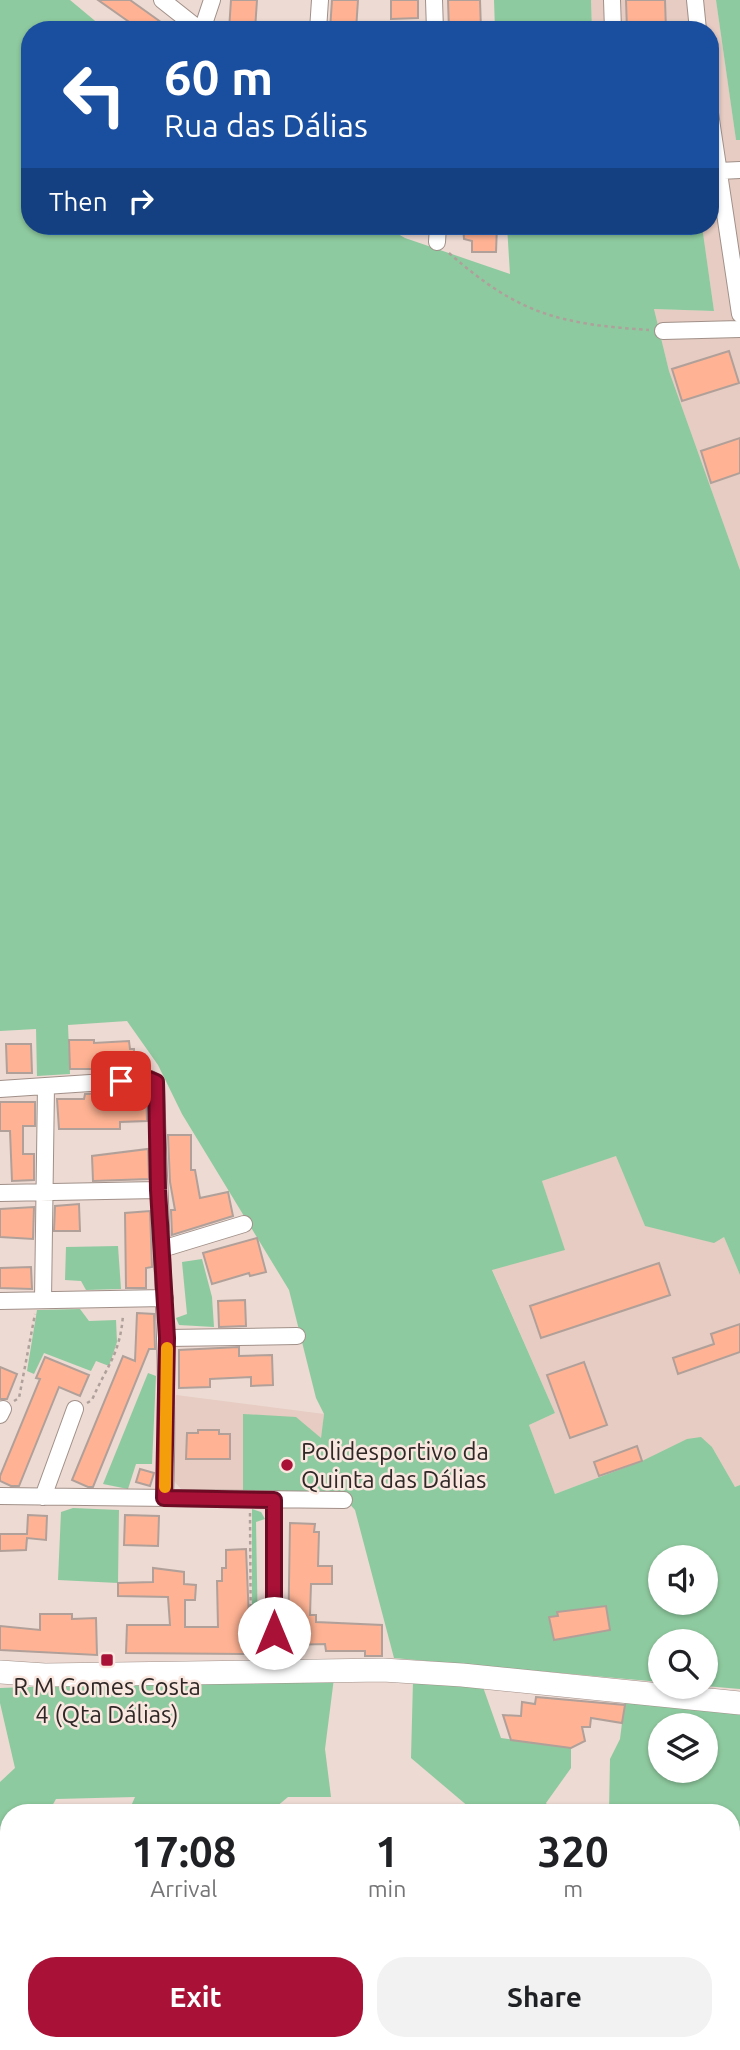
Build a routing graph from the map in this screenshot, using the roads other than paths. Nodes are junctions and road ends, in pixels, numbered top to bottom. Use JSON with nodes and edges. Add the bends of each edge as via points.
{"nodes":[{"id":1,"x":162,"y":0,"type":"edge"},
{"id":2,"x":212,"y":0,"type":"edge"},
{"id":3,"x":320,"y":0,"type":"edge"},
{"id":4,"x":434,"y":0,"type":"edge"},
{"id":5,"x":612,"y":0,"type":"edge"},
{"id":6,"x":695,"y":0,"type":"edge"},
{"id":7,"x":189,"y":21,"type":"edge"},
{"id":8,"x":204,"y":21,"type":"edge"},
{"id":9,"x":319,"y":21,"type":"edge"},
{"id":10,"x":435,"y":21,"type":"edge"},
{"id":11,"x":613,"y":21,"type":"edge"},
{"id":12,"x":697,"y":21,"type":"edge"},
{"id":13,"x":740,"y":170,"type":"edge"},
{"id":14,"x":719,"y":171,"type":"joint"},
{"id":15,"x":740,"y":314,"type":"edge"},
{"id":16,"x":740,"y":329,"type":"edge"},
{"id":17,"x":663,"y":331,"type":"road end"},
{"id":18,"x":46,"y":1086,"type":"junction"},
{"id":19,"x":0,"y":1089,"type":"edge"},
{"id":20,"x":158,"y":1190,"type":"junction"},
{"id":21,"x":46,"y":1192,"type":"junction"},
{"id":22,"x":0,"y":1193,"type":"edge"},
{"id":23,"x":244,"y":1224,"type":"dead end"},
{"id":24,"x":162,"y":1249,"type":"junction"},
{"id":25,"x":165,"y":1298,"type":"junction"},
{"id":26,"x":40,"y":1300,"type":"junction"},
{"id":27,"x":0,"y":1301,"type":"edge"},
{"id":28,"x":298,"y":1336,"type":"dead end"},
{"id":29,"x":167,"y":1338,"type":"junction"},
{"id":30,"x":75,"y":1409,"type":"road end"},
{"id":31,"x":0,"y":1496,"type":"edge"},
{"id":32,"x":43,"y":1497,"type":"junction"},
{"id":33,"x":164,"y":1498,"type":"junction"},
{"id":34,"x":274,"y":1500,"type":"junction"},
{"id":35,"x":344,"y":1500,"type":"dead end"},
{"id":36,"x":274,"y":1670,"type":"junction"},
{"id":37,"x":0,"y":1672,"type":"edge"},
{"id":38,"x":740,"y":1703,"type":"edge"}],
"edges":[{"from":1,"to":7,"type":"street"},
{"from":2,"to":8,"type":"street"},
{"from":3,"to":9,"type":"street"},
{"from":4,"to":10,"type":"street"},
{"from":5,"to":11,"type":"street"},
{"from":6,"to":12,"type":"street"},
{"from":13,"to":14,"type":"street"},
{"from":14,"to":15,"type":"street"},
{"from":16,"to":17,"type":"street"},
{"from":18,"to":19,"type":"street"},
{"from":18,"to":20,"type":"street","via":[[156,1082]]},
{"from":18,"to":21,"type":"street"},
{"from":20,"to":21,"type":"street"},
{"from":20,"to":24,"type":"street"},
{"from":21,"to":22,"type":"street"},
{"from":21,"to":26,"type":"street"},
{"from":23,"to":24,"type":"street"},
{"from":24,"to":25,"type":"street"},
{"from":25,"to":26,"type":"street"},
{"from":25,"to":29,"type":"street"},
{"from":26,"to":27,"type":"street"},
{"from":28,"to":29,"type":"street"},
{"from":29,"to":33,"type":"street"},
{"from":30,"to":32,"type":"street"},
{"from":31,"to":32,"type":"street"},
{"from":32,"to":33,"type":"street"},
{"from":33,"to":34,"type":"street"},
{"from":34,"to":35,"type":"street"},
{"from":34,"to":36,"type":"street"},
{"from":36,"to":37,"type":"main road"},
{"from":36,"to":38,"type":"main road","via":[[462,1675]]}]}
